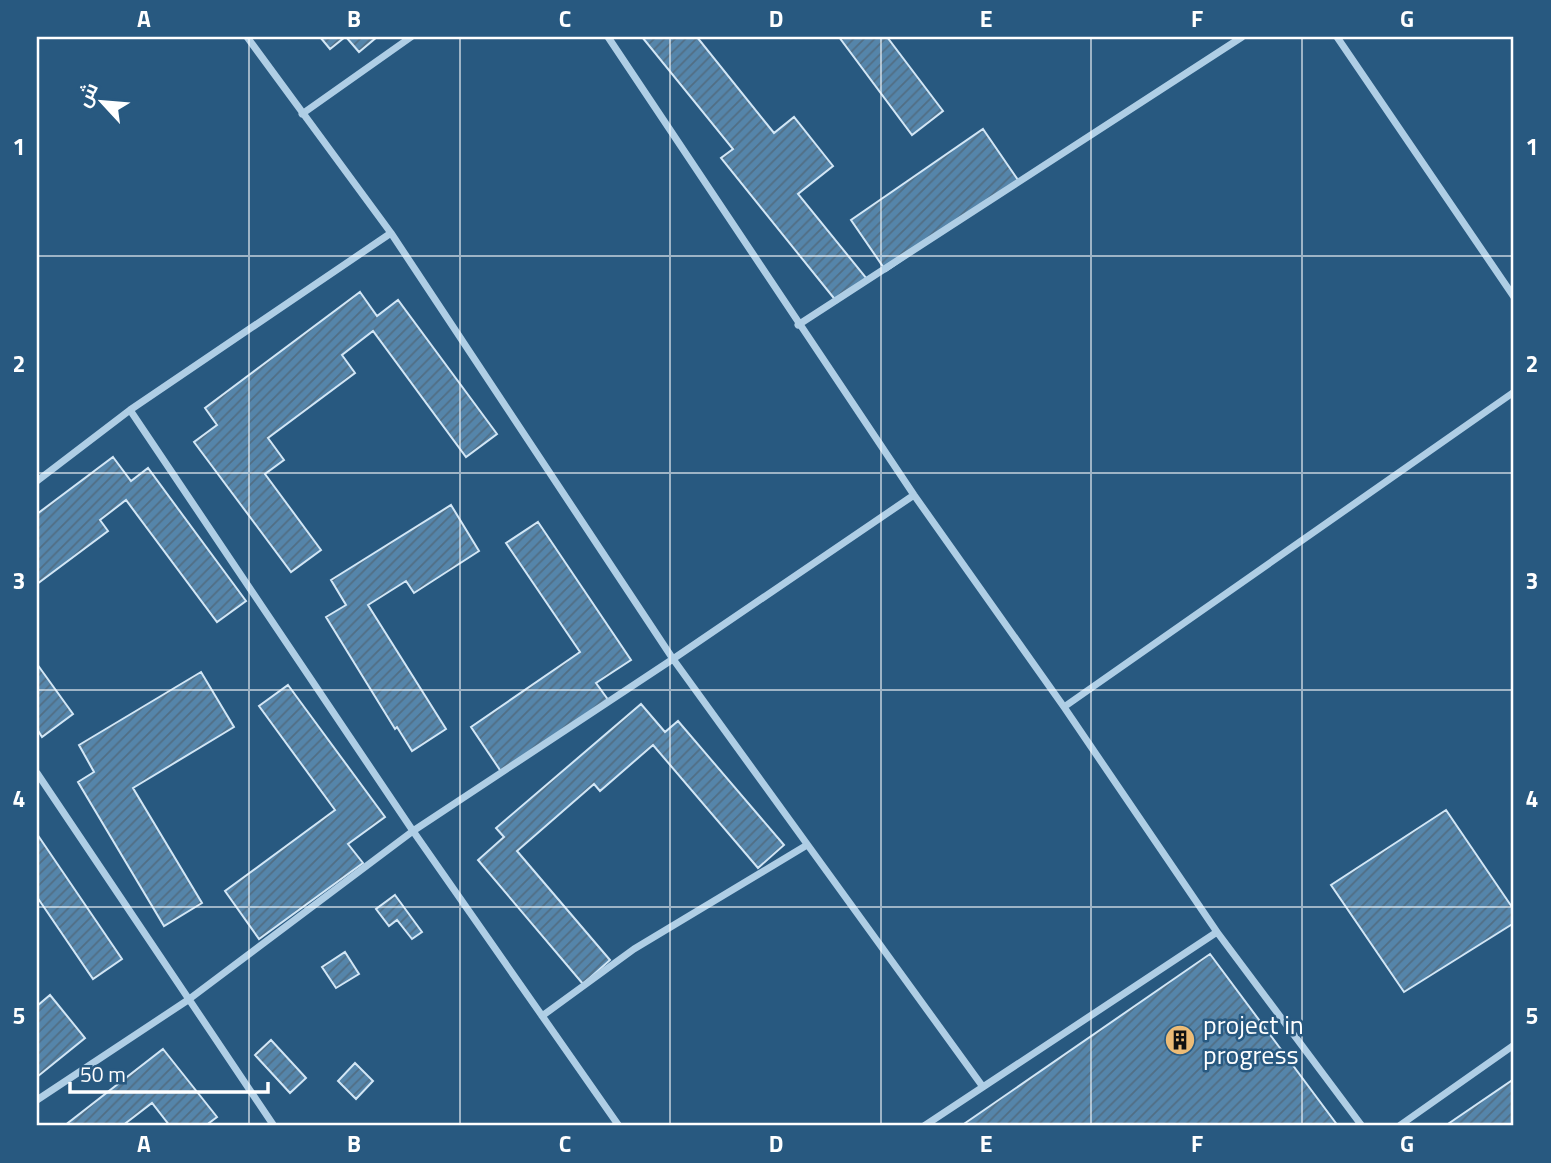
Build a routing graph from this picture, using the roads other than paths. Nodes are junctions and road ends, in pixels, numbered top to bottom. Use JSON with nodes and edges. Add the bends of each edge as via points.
{"nodes":[{"id":1,"x":247,"y":37,"type":"edge"},
{"id":2,"x":411,"y":37,"type":"edge"},
{"id":3,"x":608,"y":37,"type":"edge"},
{"id":4,"x":1242,"y":37,"type":"edge"},
{"id":5,"x":1337,"y":37,"type":"edge"},
{"id":6,"x":302,"y":114,"type":"junction"},
{"id":7,"x":391,"y":233,"type":"junction"},
{"id":8,"x":1514,"y":297,"type":"edge"},
{"id":9,"x":798,"y":324,"type":"junction"},
{"id":10,"x":1514,"y":392,"type":"edge"},
{"id":11,"x":130,"y":410,"type":"junction"},
{"id":12,"x":37,"y":481,"type":"edge"},
{"id":13,"x":914,"y":495,"type":"junction"},
{"id":14,"x":673,"y":659,"type":"junction"},
{"id":15,"x":1064,"y":707,"type":"junction"},
{"id":16,"x":37,"y":773,"type":"edge"},
{"id":17,"x":413,"y":831,"type":"junction"},
{"id":18,"x":807,"y":845,"type":"junction"},
{"id":19,"x":1217,"y":932,"type":"junction"},
{"id":20,"x":188,"y":1000,"type":"junction"},
{"id":21,"x":542,"y":1016,"type":"junction"},
{"id":22,"x":1514,"y":1045,"type":"edge"},
{"id":23,"x":983,"y":1087,"type":"junction"},
{"id":24,"x":37,"y":1100,"type":"edge"},
{"id":25,"x":274,"y":1126,"type":"edge"},
{"id":26,"x":619,"y":1126,"type":"edge"},
{"id":27,"x":924,"y":1126,"type":"edge"},
{"id":28,"x":1362,"y":1126,"type":"edge"},
{"id":29,"x":1399,"y":1126,"type":"edge"}],
"edges":[{"from":1,"to":6,"type":"street"},
{"from":2,"to":6,"type":"street"},
{"from":3,"to":9,"type":"street"},
{"from":4,"to":9,"type":"street"},
{"from":5,"to":8,"type":"street"},
{"from":6,"to":7,"type":"street"},
{"from":7,"to":11,"type":"street"},
{"from":7,"to":14,"type":"street"},
{"from":9,"to":13,"type":"street"},
{"from":10,"to":15,"type":"street"},
{"from":11,"to":12,"type":"street"},
{"from":11,"to":17,"type":"street"},
{"from":13,"to":14,"type":"street"},
{"from":13,"to":15,"type":"street"},
{"from":14,"to":17,"type":"street"},
{"from":14,"to":18,"type":"street"},
{"from":15,"to":19,"type":"street"},
{"from":16,"to":20,"type":"street"},
{"from":17,"to":20,"type":"street"},
{"from":17,"to":21,"type":"street"},
{"from":18,"to":21,"type":"street","via":[[634,949]]},
{"from":18,"to":23,"type":"street"},
{"from":19,"to":23,"type":"street"},
{"from":19,"to":28,"type":"street"},
{"from":20,"to":24,"type":"street"},
{"from":20,"to":25,"type":"street"},
{"from":21,"to":26,"type":"street"},
{"from":22,"to":29,"type":"street"},
{"from":23,"to":27,"type":"street"}]}
